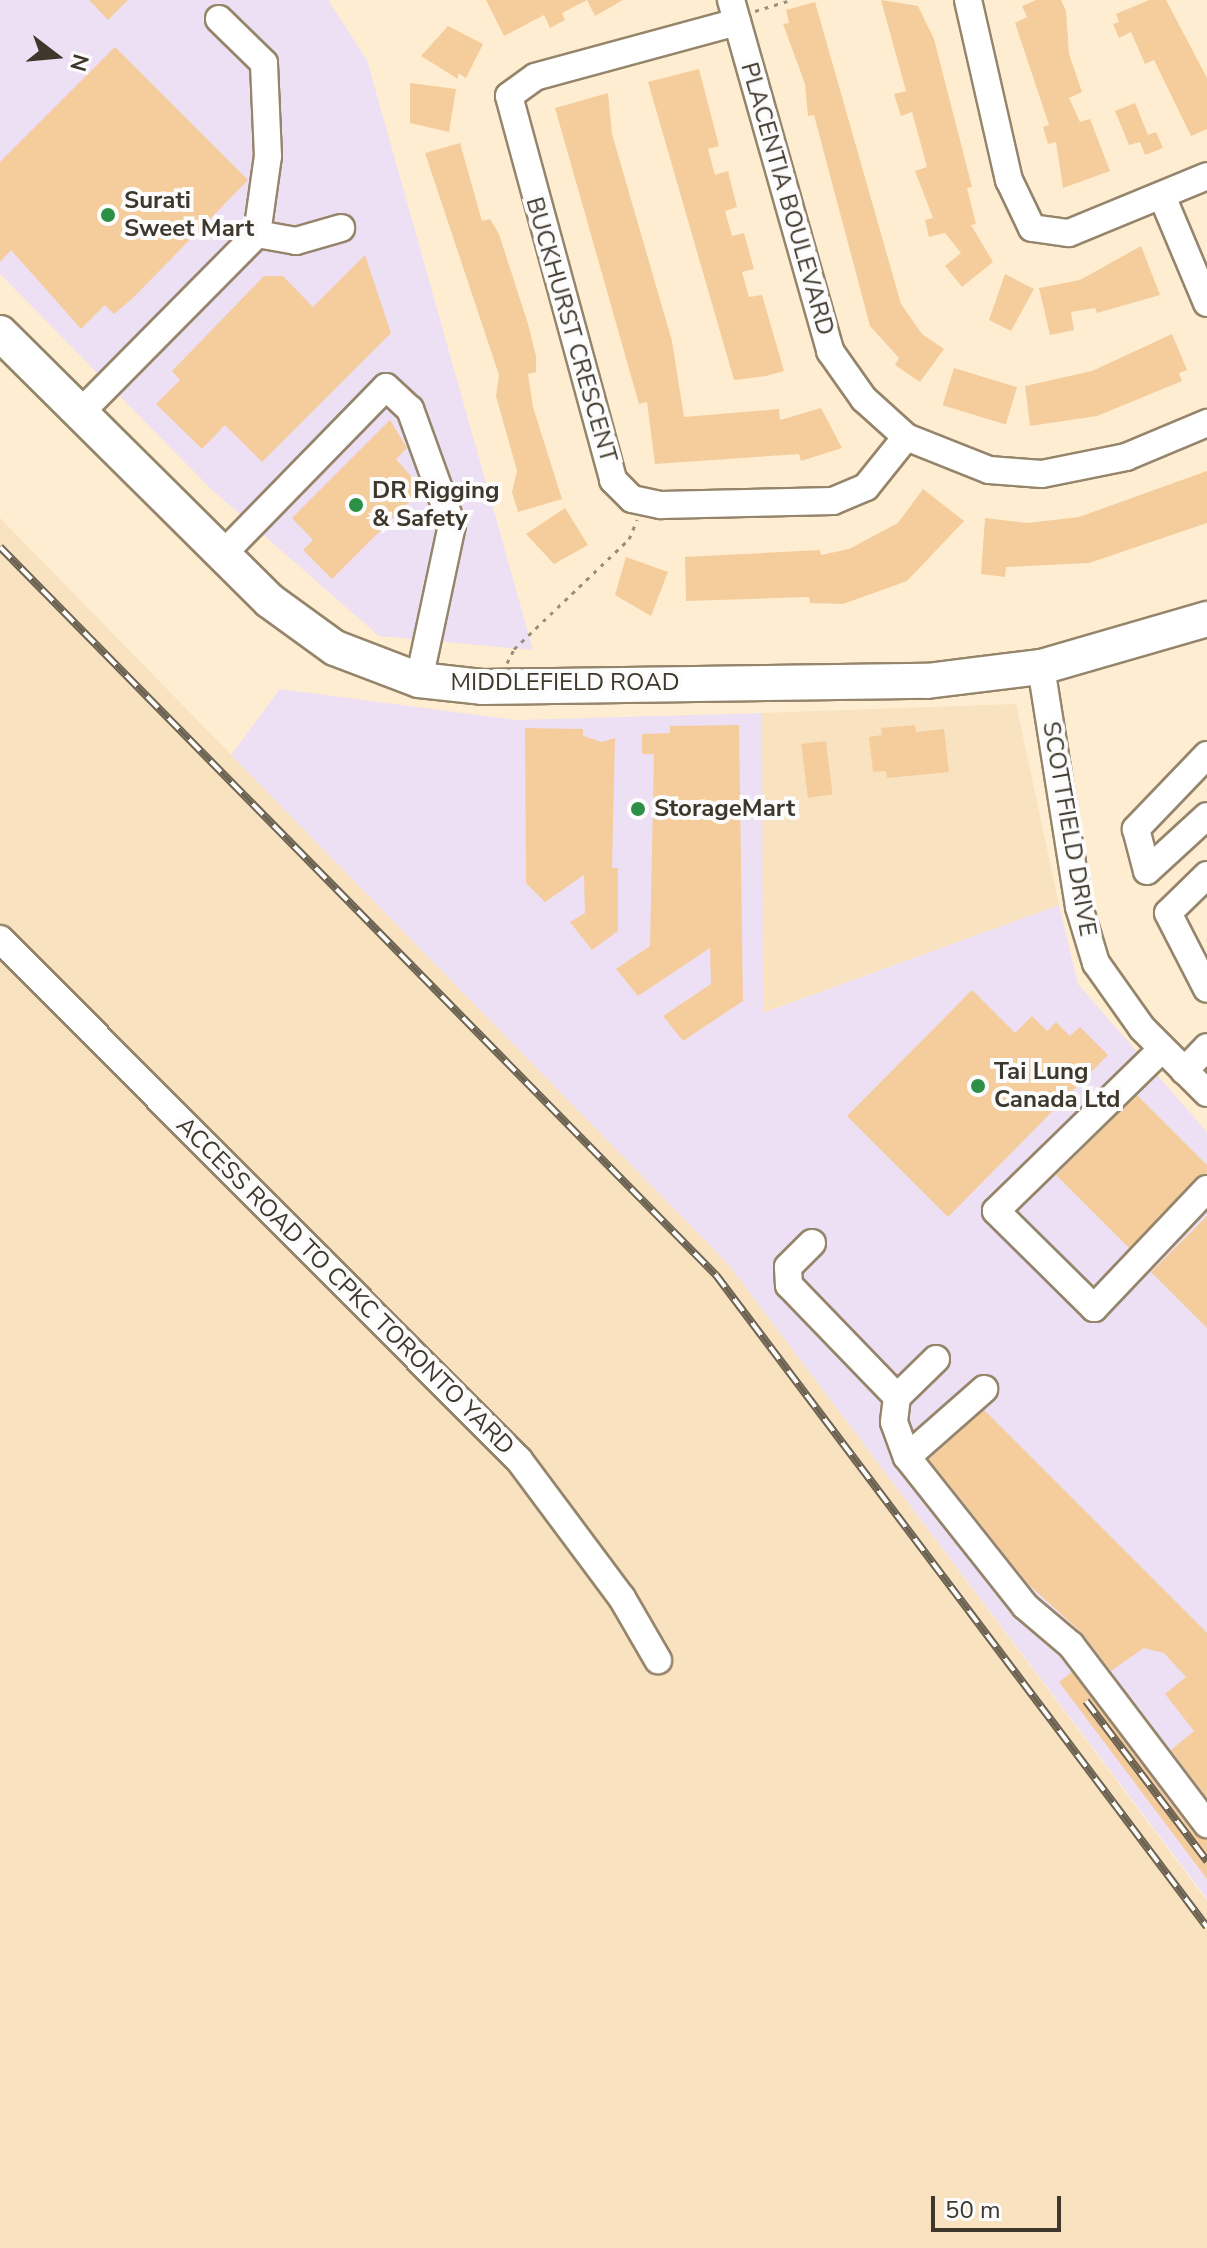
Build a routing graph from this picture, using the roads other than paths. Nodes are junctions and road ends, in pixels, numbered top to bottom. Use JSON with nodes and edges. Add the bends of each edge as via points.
{"nodes":[{"id":1,"x":968,"y":0,"type":"edge"},
{"id":2,"x":734,"y":11,"type":"edge"},
{"id":3,"x":219,"y":19,"type":"dead end"},
{"id":4,"x":1207,"y":176,"type":"edge"},
{"id":5,"x":1162,"y":196,"type":"junction"},
{"id":6,"x":341,"y":228,"type":"dead end"},
{"id":7,"x":257,"y":234,"type":"junction"},
{"id":8,"x":1207,"y":303,"type":"edge"},
{"id":9,"x":0,"y":333,"type":"edge"},
{"id":10,"x":80,"y":413,"type":"junction"},
{"id":11,"x":1207,"y":423,"type":"edge"},
{"id":12,"x":906,"y":437,"type":"junction"},
{"id":13,"x":223,"y":554,"type":"junction"},
{"id":14,"x":1207,"y":619,"type":"edge"},
{"id":15,"x":1041,"y":667,"type":"junction"},
{"id":16,"x":419,"y":680,"type":"junction"},
{"id":17,"x":1207,"y":755,"type":"edge"},
{"id":18,"x":1207,"y":816,"type":"edge"},
{"id":19,"x":1147,"y":871,"type":"junction"},
{"id":20,"x":1207,"y":875,"type":"edge"},
{"id":21,"x":1168,"y":913,"type":"junction"},
{"id":22,"x":0,"y":939,"type":"edge"},
{"id":23,"x":1207,"y":989,"type":"edge"},
{"id":24,"x":1207,"y":1047,"type":"edge"},
{"id":25,"x":1162,"y":1049,"type":"junction"},
{"id":26,"x":1184,"y":1071,"type":"junction"},
{"id":27,"x":1207,"y":1093,"type":"edge"},
{"id":28,"x":1207,"y":1189,"type":"edge"},
{"id":29,"x":812,"y":1243,"type":"dead end"},
{"id":30,"x":936,"y":1359,"type":"dead end"},
{"id":31,"x":984,"y":1389,"type":"dead end"},
{"id":32,"x":897,"y":1397,"type":"junction"},
{"id":33,"x":907,"y":1457,"type":"junction"},
{"id":34,"x":658,"y":1660,"type":"dead end"},
{"id":35,"x":1207,"y":1824,"type":"edge"}],
"edges":[{"from":1,"to":5,"type":"street","via":[[1024,220],[1042,231],[1069,233]]},
{"from":2,"to":12,"type":"street","name":"PLACENTIA BOULEVARD","via":[[830,351],[864,399]]},
{"from":2,"to":12,"type":"street","name":"BUCKHURST CRESCENT","via":[[535,77],[509,96],[613,480],[632,499],[661,505],[833,501],[866,487]]},
{"from":3,"to":7,"type":"street","via":[[264,63],[268,156]]},
{"from":4,"to":5,"type":"street"},
{"from":5,"to":8,"type":"street"},
{"from":6,"to":7,"type":"street","via":[[296,241]]},
{"from":7,"to":10,"type":"street"},
{"from":9,"to":10,"type":"main road","name":"MIDDLEFIELD ROAD"},
{"from":10,"to":13,"type":"main road","name":"MIDDLEFIELD ROAD"},
{"from":11,"to":12,"type":"street","name":"PLACENTIA BOULEVARD","via":[[1126,457],[1042,474],[989,470]]},
{"from":13,"to":16,"type":"main road","name":"MIDDLEFIELD ROAD","via":[[313,634]]},
{"from":13,"to":16,"type":"street","via":[[386,387],[410,409],[452,525]]},
{"from":14,"to":15,"type":"main road","name":"MIDDLEFIELD ROAD"},
{"from":15,"to":16,"type":"main road","name":"MIDDLEFIELD ROAD","via":[[927,681],[482,687]]},
{"from":15,"to":25,"type":"street","name":"SCOTTFIELD DRIVE","via":[[1086,936],[1109,986]]},
{"from":17,"to":19,"type":"street","via":[[1136,829]]},
{"from":18,"to":19,"type":"street"},
{"from":19,"to":21,"type":"street"},
{"from":20,"to":21,"type":"street"},
{"from":21,"to":23,"type":"street"},
{"from":22,"to":34,"type":"street","name":"ACCESS ROAD TO CPKC TORONTO YARD","via":[[519,1460],[622,1598]]},
{"from":24,"to":26,"type":"street"},
{"from":25,"to":26,"type":"street","name":"SCOTTFIELD DRIVE"},
{"from":25,"to":28,"type":"street","via":[[996,1211],[1094,1308]]},
{"from":26,"to":27,"type":"street","name":"SCOTTFIELD DRIVE"},
{"from":29,"to":32,"type":"street","via":[[788,1267],[789,1285]]},
{"from":30,"to":32,"type":"street"},
{"from":31,"to":33,"type":"street"},
{"from":32,"to":33,"type":"street","via":[[894,1422]]},
{"from":33,"to":35,"type":"street","via":[[1025,1606],[1071,1645]]}]}
